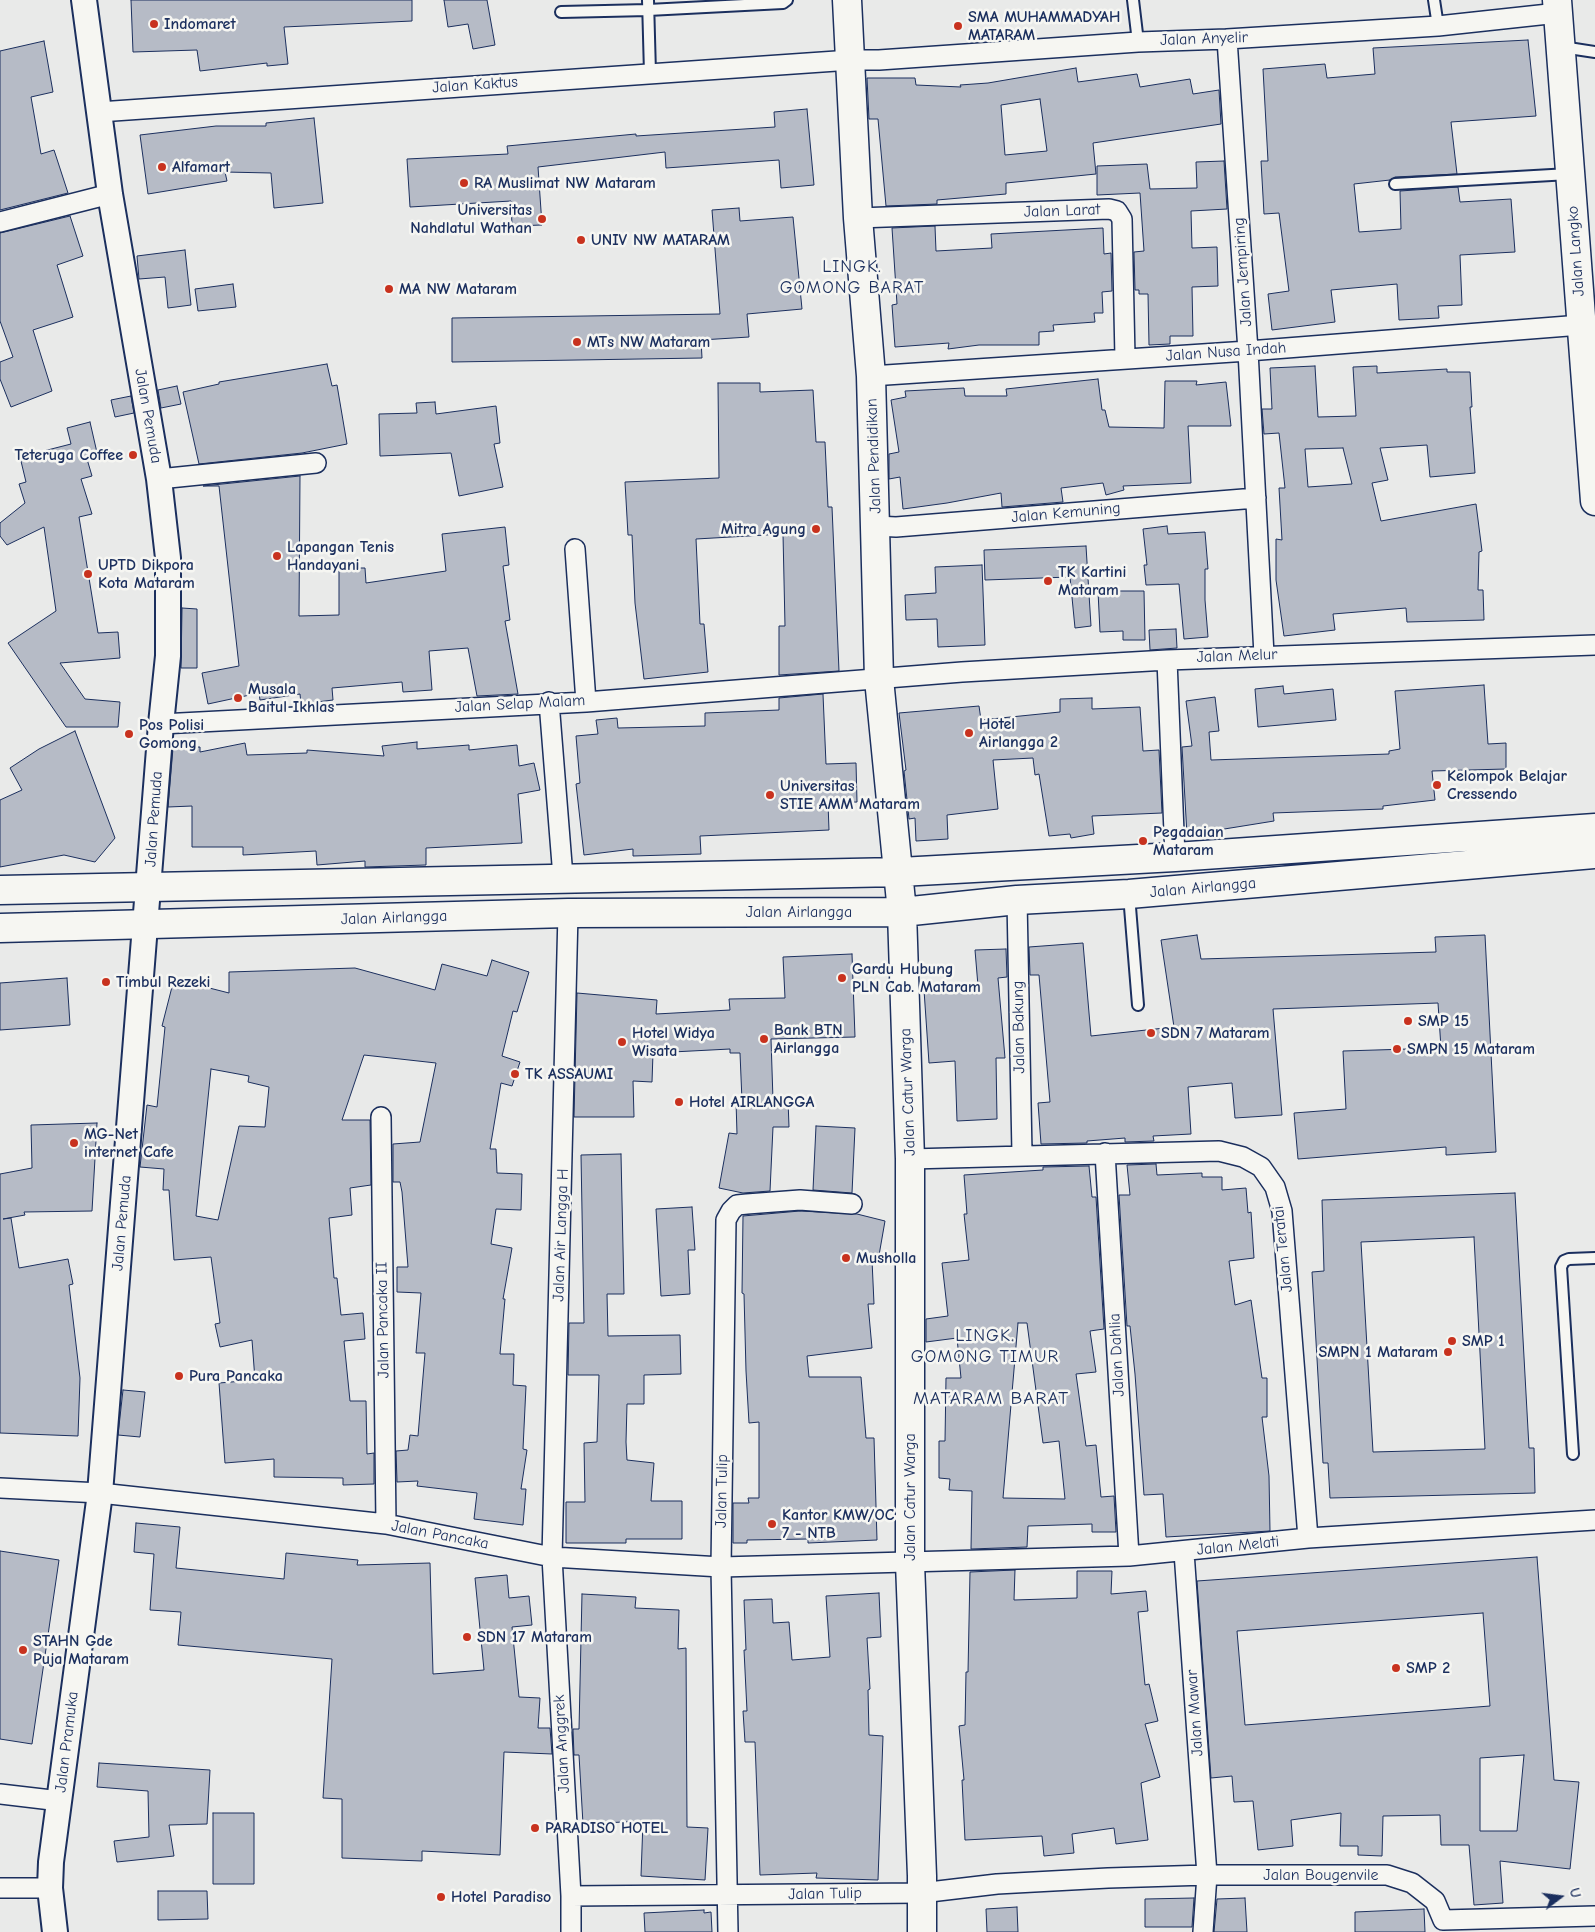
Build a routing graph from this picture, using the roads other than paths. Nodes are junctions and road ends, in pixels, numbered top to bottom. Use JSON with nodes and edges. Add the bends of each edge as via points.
{"nodes":[{"id":1,"x":84,"y":0,"type":"edge"},
{"id":2,"x":787,"y":0,"type":"edge"},
{"id":3,"x":847,"y":0,"type":"edge"},
{"id":4,"x":1133,"y":0,"type":"edge"},
{"id":5,"x":1434,"y":0,"type":"edge"},
{"id":6,"x":648,"y":5,"type":"edge"},
{"id":7,"x":1557,"y":6,"type":"edge"},
{"id":8,"x":561,"y":12,"type":"dead end"},
{"id":9,"x":1438,"y":26,"type":"junction"},
{"id":10,"x":1227,"y":39,"type":"junction"},
{"id":11,"x":1138,"y":42,"type":"junction"},
{"id":12,"x":1562,"y":47,"type":"junction"},
{"id":13,"x":1595,"y":52,"type":"edge"},
{"id":14,"x":851,"y":60,"type":"junction"},
{"id":15,"x":650,"y":74,"type":"junction"},
{"id":16,"x":99,"y":112,"type":"junction"},
{"id":17,"x":1570,"y":174,"type":"junction"},
{"id":18,"x":1396,"y":184,"type":"dead end"},
{"id":19,"x":110,"y":194,"type":"junction"},
{"id":20,"x":858,"y":218,"type":"junction"},
{"id":21,"x":0,"y":222,"type":"edge"},
{"id":22,"x":1588,"y":325,"type":"edge"},
{"id":23,"x":1248,"y":351,"type":"junction"},
{"id":24,"x":1125,"y":358,"type":"junction"},
{"id":25,"x":871,"y":376,"type":"junction"},
{"id":26,"x":316,"y":463,"type":"dead end"},
{"id":27,"x":159,"y":479,"type":"junction"},
{"id":28,"x":1256,"y":498,"type":"junction"},
{"id":29,"x":1595,"y":502,"type":"edge"},
{"id":30,"x":876,"y":526,"type":"junction"},
{"id":31,"x":575,"y":549,"type":"dead end"},
{"id":32,"x":1595,"y":645,"type":"edge"},
{"id":33,"x":1264,"y":655,"type":"junction"},
{"id":34,"x":1167,"y":660,"type":"junction"},
{"id":35,"x":879,"y":679,"type":"junction"},
{"id":36,"x":549,"y":702,"type":"junction"},
{"id":37,"x":586,"y":702,"type":"junction"},
{"id":38,"x":161,"y":724,"type":"junction"},
{"id":39,"x":1595,"y":828,"type":"edge"},
{"id":40,"x":1595,"y":854,"type":"edge"},
{"id":41,"x":1175,"y":856,"type":"junction"},
{"id":42,"x":900,"y":872,"type":"junction"},
{"id":43,"x":563,"y":877,"type":"junction"},
{"id":44,"x":149,"y":887,"type":"junction"},
{"id":45,"x":0,"y":890,"type":"edge"},
{"id":46,"x":1129,"y":894,"type":"junction"},
{"id":47,"x":1017,"y":900,"type":"junction"},
{"id":48,"x":902,"y":912,"type":"junction"},
{"id":49,"x":568,"y":914,"type":"junction"},
{"id":50,"x":146,"y":925,"type":"junction"},
{"id":51,"x":0,"y":928,"type":"edge"},
{"id":52,"x":1138,"y":1005,"type":"dead end"},
{"id":53,"x":381,"y":1117,"type":"dead end"},
{"id":54,"x":1105,"y":1153,"type":"junction"},
{"id":55,"x":1022,"y":1154,"type":"junction"},
{"id":56,"x":910,"y":1159,"type":"junction"},
{"id":57,"x":852,"y":1204,"type":"dead end"},
{"id":58,"x":1595,"y":1258,"type":"edge"},
{"id":59,"x":1573,"y":1454,"type":"dead end"},
{"id":60,"x":0,"y":1488,"type":"edge"},
{"id":61,"x":100,"y":1493,"type":"junction"},
{"id":62,"x":1595,"y":1520,"type":"edge"},
{"id":63,"x":386,"y":1524,"type":"junction"},
{"id":64,"x":1308,"y":1538,"type":"junction"},
{"id":65,"x":1184,"y":1552,"type":"junction"},
{"id":66,"x":1129,"y":1556,"type":"junction"},
{"id":67,"x":552,"y":1557,"type":"junction"},
{"id":68,"x":880,"y":1564,"type":"joint"},
{"id":69,"x":910,"y":1564,"type":"junction"},
{"id":70,"x":721,"y":1567,"type":"junction"},
{"id":71,"x":0,"y":1794,"type":"edge"},
{"id":72,"x":60,"y":1801,"type":"junction"},
{"id":73,"x":1207,"y":1875,"type":"junction"},
{"id":74,"x":0,"y":1888,"type":"edge"},
{"id":75,"x":50,"y":1888,"type":"junction"},
{"id":76,"x":921,"y":1893,"type":"junction"},
{"id":77,"x":728,"y":1895,"type":"junction"},
{"id":78,"x":571,"y":1896,"type":"junction"},
{"id":79,"x":1595,"y":1916,"type":"edge"},
{"id":80,"x":1443,"y":1926,"type":"edge"},
{"id":81,"x":55,"y":1932,"type":"edge"},
{"id":82,"x":571,"y":1932,"type":"edge"},
{"id":83,"x":728,"y":1932,"type":"edge"},
{"id":84,"x":922,"y":1932,"type":"edge"},
{"id":85,"x":1202,"y":1932,"type":"edge"}],
"edges":[{"from":1,"to":16,"type":"street","name":"Jalan Pemuda"},
{"from":2,"to":6,"type":"lane"},
{"from":3,"to":14,"type":"main road","name":"Jalan Pendidikan"},
{"from":4,"to":11,"type":"lane"},
{"from":5,"to":9,"type":"lane"},
{"from":6,"to":8,"type":"lane"},
{"from":6,"to":15,"type":"lane"},
{"from":7,"to":9,"type":"street","name":"Jalan Anyelir"},
{"from":7,"to":12,"type":"main road","name":"Jalan Langko"},
{"from":9,"to":10,"type":"street","name":"Jalan Anyelir"},
{"from":10,"to":11,"type":"street","name":"Jalan Anyelir"},
{"from":10,"to":23,"type":"street","name":"Jalan Jempiring"},
{"from":11,"to":14,"type":"street","name":"Jalan Anyelir"},
{"from":12,"to":13,"type":"lane"},
{"from":12,"to":17,"type":"main road","name":"Jalan Langko"},
{"from":14,"to":15,"type":"street","name":"Jalan Kaktus"},
{"from":14,"to":20,"type":"main road","name":"Jalan Pendidikan"},
{"from":15,"to":16,"type":"street","name":"Jalan Kaktus"},
{"from":16,"to":19,"type":"street","name":"Jalan Pemuda"},
{"from":17,"to":18,"type":"lane"},
{"from":17,"to":22,"type":"main road","name":"Jalan Langko"},
{"from":19,"to":21,"type":"street"},
{"from":19,"to":27,"type":"street","name":"Jalan Pemuda"},
{"from":20,"to":24,"type":"street","name":"Jalan Larat","via":[[1117,211],[1122,219]]},
{"from":20,"to":25,"type":"main road","name":"Jalan Pendidikan"},
{"from":22,"to":23,"type":"street","name":"Jalan Nusa Indah"},
{"from":22,"to":29,"type":"main road","name":"Jalan Langko"},
{"from":23,"to":24,"type":"street","name":"Jalan Nusa Indah"},
{"from":23,"to":28,"type":"street","name":"Jalan Jempiring"},
{"from":24,"to":25,"type":"street","name":"Jalan Nusa Indah"},
{"from":25,"to":30,"type":"main road","name":"Jalan Pendidikan"},
{"from":26,"to":27,"type":"street"},
{"from":27,"to":38,"type":"street","name":"Jalan Pemuda","via":[[168,558],[168,656]]},
{"from":28,"to":30,"type":"street","name":"Jalan Kemuning"},
{"from":28,"to":33,"type":"street","name":"Jalan Jempiring"},
{"from":30,"to":35,"type":"main road","name":"Jalan Pendidikan"},
{"from":31,"to":37,"type":"street"},
{"from":32,"to":33,"type":"street","name":"Jalan Melur"},
{"from":33,"to":34,"type":"street","name":"Jalan Melur"},
{"from":34,"to":35,"type":"street","name":"Jalan Melur"},
{"from":34,"to":41,"type":"street"},
{"from":35,"to":37,"type":"street","name":"Jalan Selap Malam"},
{"from":35,"to":42,"type":"main road","name":"Jalan Pendidikan"},
{"from":36,"to":37,"type":"street","name":"Jalan Selap Malam"},
{"from":36,"to":38,"type":"street","name":"Jalan Selap Malam"},
{"from":36,"to":43,"type":"street"},
{"from":38,"to":44,"type":"street","name":"Jalan Pemuda"},
{"from":39,"to":41,"type":"main road","name":"Jalan Airlangga"},
{"from":40,"to":46,"type":"main road","name":"Jalan Airlangga"},
{"from":41,"to":42,"type":"main road","name":"Jalan Airlangga"},
{"from":42,"to":43,"type":"main road","name":"Jalan Airlangga"},
{"from":42,"to":48,"type":"main road","name":"Jalan Pendidikan"},
{"from":43,"to":44,"type":"main road","name":"Jalan Airlangga"},
{"from":44,"to":45,"type":"main road","name":"Jalan Airlangga"},
{"from":44,"to":50,"type":"street","name":"Jalan Pemuda"},
{"from":46,"to":47,"type":"main road","name":"Jalan Airlangga"},
{"from":46,"to":52,"type":"lane"},
{"from":47,"to":48,"type":"main road","name":"Jalan Airlangga"},
{"from":47,"to":55,"type":"street","name":"Jalan Bakung"},
{"from":48,"to":49,"type":"main road","name":"Jalan Airlangga"},
{"from":48,"to":56,"type":"main road","name":"Jalan Catur Warga"},
{"from":49,"to":50,"type":"main road","name":"Jalan Airlangga"},
{"from":49,"to":67,"type":"street","name":"Jalan Air Langga H"},
{"from":50,"to":51,"type":"main road","name":"Jalan Airlangga"},
{"from":50,"to":61,"type":"street","name":"Jalan Pemuda"},
{"from":53,"to":63,"type":"street","name":"Jalan Pancaka II"},
{"from":54,"to":55,"type":"street","name":"Jalan Teratai"},
{"from":54,"to":64,"type":"street","name":"Jalan Teratai","via":[[1219,1151],[1243,1157],[1261,1167],[1275,1187],[1282,1211]]},
{"from":54,"to":66,"type":"street","name":"Jalan Dahlia"},
{"from":55,"to":56,"type":"street","name":"Jalan Teratai"},
{"from":56,"to":69,"type":"main road","name":"Jalan Catur Warga"},
{"from":57,"to":70,"type":"street","name":"Jalan Tulip","via":[[800,1200],[737,1205],[726,1220]]},
{"from":58,"to":59,"type":"lane","via":[[1570,1259],[1561,1267]]},
{"from":60,"to":61,"type":"street","name":"Jalan Pancaka"},
{"from":61,"to":63,"type":"street","name":"Jalan Pancaka"},
{"from":61,"to":72,"type":"street","name":"Jalan Pramuka"},
{"from":62,"to":64,"type":"street","name":"Jalan Melati"},
{"from":63,"to":67,"type":"street","name":"Jalan Pancaka"},
{"from":64,"to":65,"type":"street","name":"Jalan Melati"},
{"from":65,"to":66,"type":"street","name":"Jalan Melati"},
{"from":65,"to":73,"type":"street","name":"Jalan Mawar"},
{"from":66,"to":69,"type":"street","name":"Jalan Melati"},
{"from":67,"to":70,"type":"street","name":"Jalan Pancaka"},
{"from":67,"to":78,"type":"street","name":"Jalan Anggrek"},
{"from":68,"to":69,"type":"street","name":"Jalan Melati"},
{"from":68,"to":70,"type":"street","name":"Jalan Pancaka"},
{"from":69,"to":76,"type":"main road","name":"Jalan Catur Warga"},
{"from":70,"to":77,"type":"street","name":"Jalan Tulip"},
{"from":71,"to":72,"type":"street"},
{"from":72,"to":75,"type":"street","name":"Jalan Pramuka"},
{"from":73,"to":76,"type":"street","name":"Jalan Bougenvile","via":[[997,1884]]},
{"from":73,"to":80,"type":"street","name":"Jalan Bougenvile","via":[[1387,1876],[1412,1883],[1435,1901]]},
{"from":73,"to":85,"type":"street","name":"Jalan Mawar"},
{"from":74,"to":75,"type":"street"},
{"from":75,"to":81,"type":"street","name":"Jalan Pramuka"},
{"from":76,"to":77,"type":"street","name":"Jalan Tulip"},
{"from":76,"to":84,"type":"main road","name":"Jalan Catur Warga"},
{"from":77,"to":78,"type":"street","name":"Jalan Tulip"},
{"from":77,"to":83,"type":"street","name":"Jalan Tulip"},
{"from":78,"to":82,"type":"street","name":"Jalan Anggrek"},
{"from":79,"to":80,"type":"street","name":"Jalan Bougenvile"}]}
